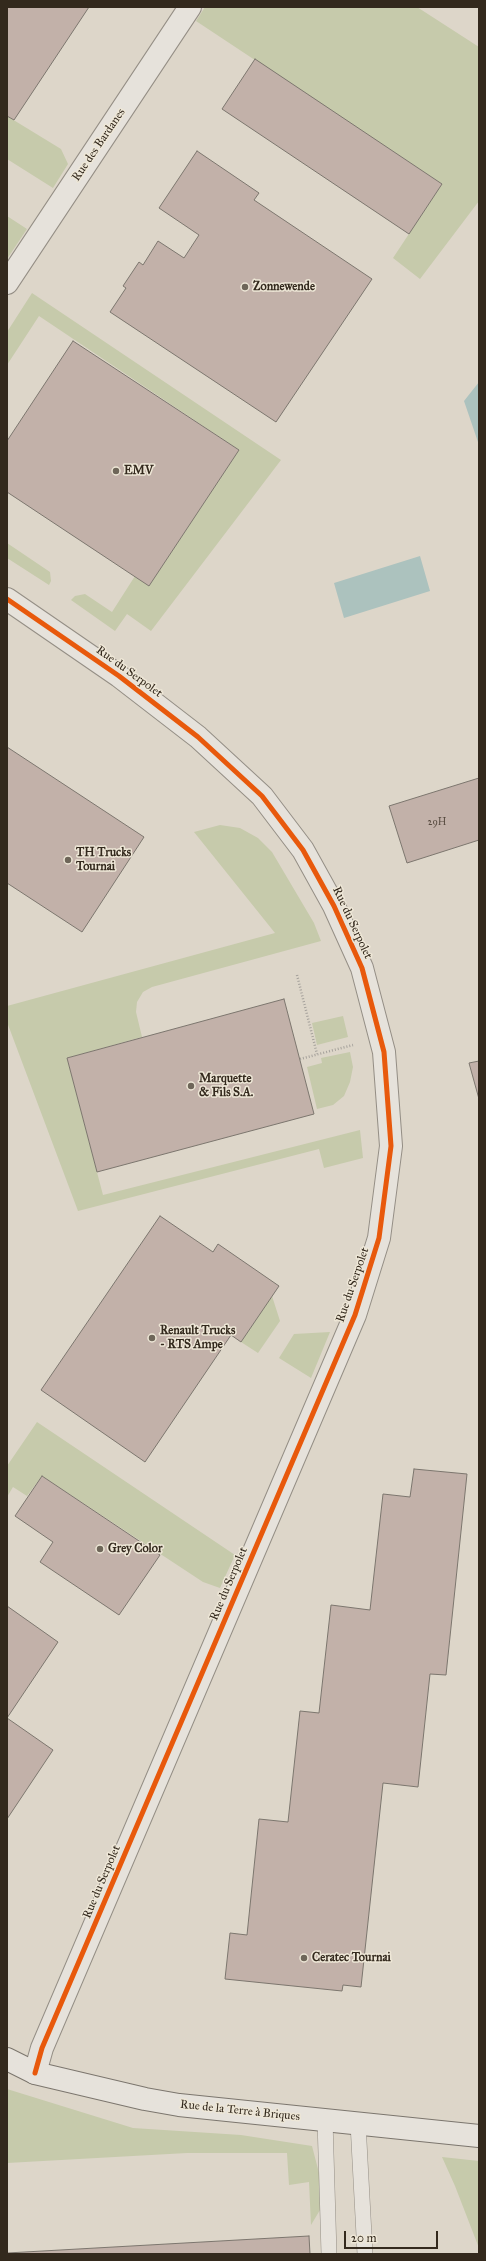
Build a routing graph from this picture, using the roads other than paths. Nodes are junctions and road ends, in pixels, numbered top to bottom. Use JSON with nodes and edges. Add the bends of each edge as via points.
{"nodes":[{"id":1,"x":190,"y":7,"type":"edge"},
{"id":2,"x":7,"y":283,"type":"edge"},
{"id":3,"x":7,"y":598,"type":"edge"},
{"id":4,"x":7,"y":2059,"type":"edge"},
{"id":5,"x":35,"y":2073,"type":"junction"},
{"id":6,"x":325,"y":2120,"type":"junction"},
{"id":7,"x":358,"y":2123,"type":"junction"},
{"id":8,"x":479,"y":2136,"type":"edge"},
{"id":9,"x":329,"y":2254,"type":"edge"},
{"id":10,"x":365,"y":2254,"type":"edge"}],
"edges":[{"from":1,"to":2,"type":"street","name":"Rue des Bardanes"},
{"from":3,"to":5,"type":"street","name":"Rue du Serpolet","via":[[119,676],[198,737],[262,796],[303,850],[334,906],[362,968],[384,1052],[391,1146],[379,1238],[355,1315],[42,2048]]},
{"from":4,"to":5,"type":"street","name":"Rue de la Terre à Briques"},
{"from":5,"to":6,"type":"street","name":"Rue de la Terre à Briques","via":[[145,2100]]},
{"from":6,"to":7,"type":"street","name":"Rue de la Terre à Briques"},
{"from":6,"to":9,"type":"lane"},
{"from":7,"to":8,"type":"street","name":"Rue de la Terre à Briques"},
{"from":7,"to":10,"type":"lane"}]}
